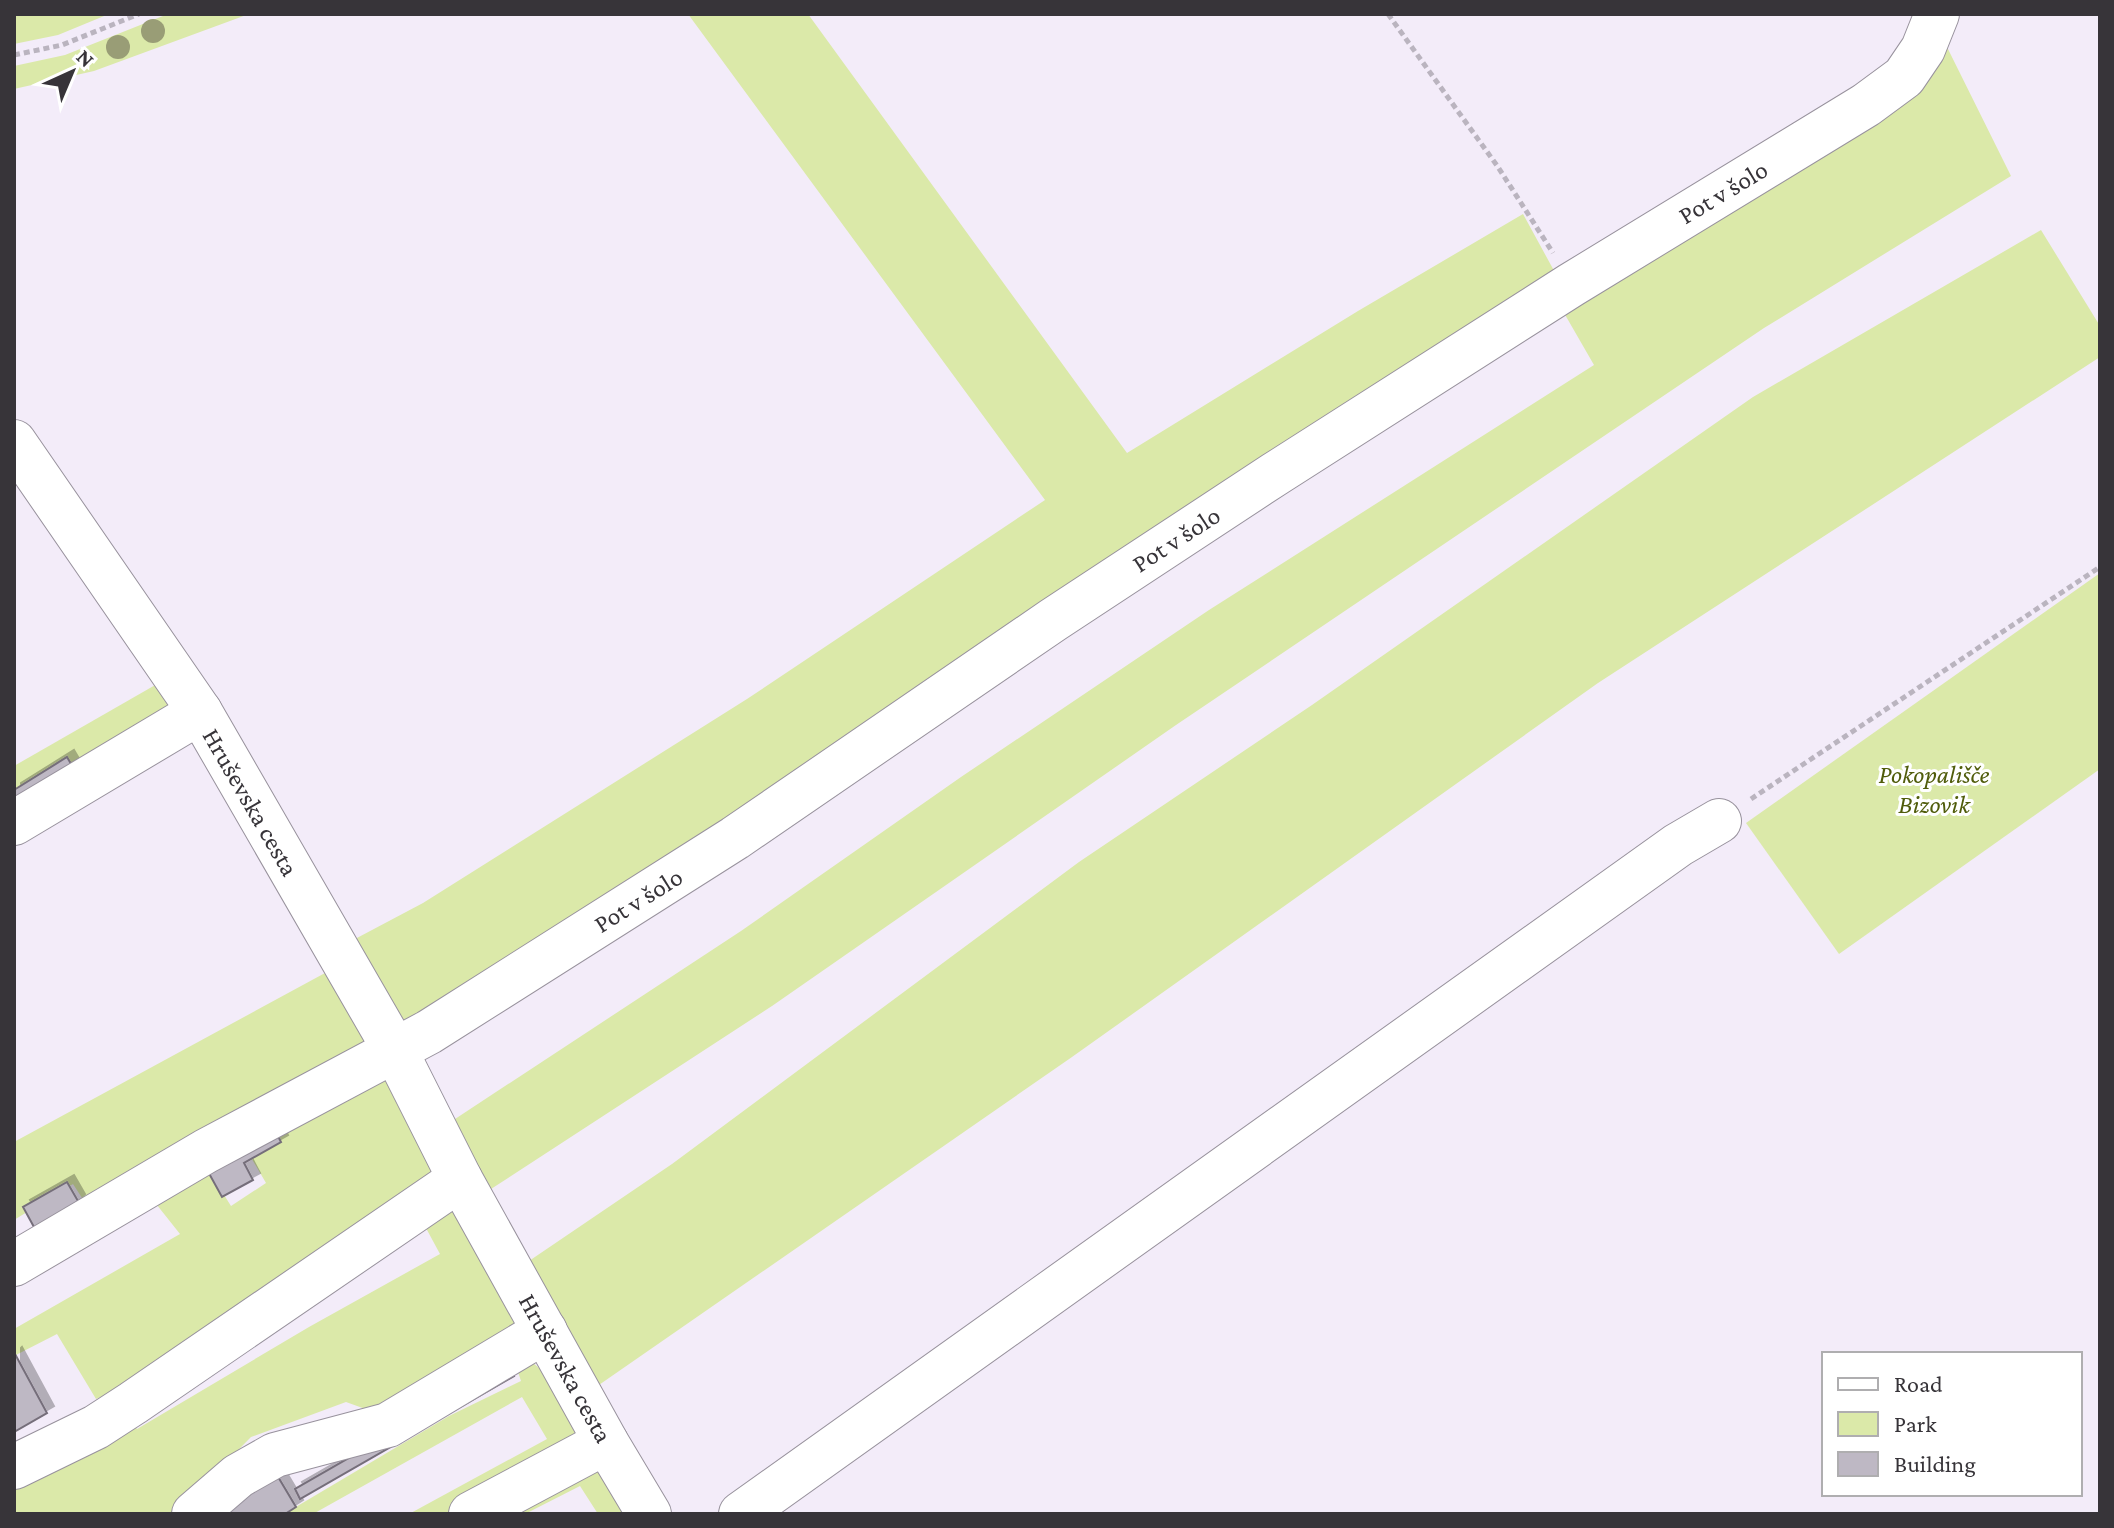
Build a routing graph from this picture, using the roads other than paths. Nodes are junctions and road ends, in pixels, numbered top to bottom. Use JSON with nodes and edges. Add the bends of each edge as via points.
{"nodes":[{"id":1,"x":1937,"y":14,"type":"edge"},
{"id":2,"x":14,"y":442,"type":"edge"},
{"id":3,"x":200,"y":712,"type":"junction"},
{"id":4,"x":1719,"y":821,"type":"road end"},
{"id":5,"x":14,"y":823,"type":"edge"},
{"id":6,"x":395,"y":1050,"type":"junction"},
{"id":7,"x":460,"y":1179,"type":"junction"},
{"id":8,"x":14,"y":1264,"type":"edge"},
{"id":9,"x":545,"y":1331,"type":"junction"},
{"id":10,"x":606,"y":1442,"type":"junction"},
{"id":11,"x":14,"y":1467,"type":"edge"},
{"id":12,"x":194,"y":1514,"type":"edge"},
{"id":13,"x":471,"y":1514,"type":"edge"},
{"id":14,"x":649,"y":1514,"type":"edge"},
{"id":15,"x":741,"y":1514,"type":"edge"}],
"edges":[{"from":1,"to":6,"type":"street","name":"Pot v šolo","via":[[1904,77],[1866,105],[1275,474],[735,838]]},
{"from":2,"to":3,"type":"street","name":"Hruševska cesta"},
{"from":3,"to":5,"type":"street"},
{"from":3,"to":6,"type":"street","name":"Hruševska cesta"},
{"from":4,"to":15,"type":"street","via":[[1665,854]]},
{"from":6,"to":7,"type":"street","name":"Hruševska cesta"},
{"from":6,"to":8,"type":"street","name":"Pot v šolo","via":[[206,1151]]},
{"from":7,"to":9,"type":"street","name":"Hruševska cesta"},
{"from":7,"to":11,"type":"street","via":[[121,1411]]},
{"from":9,"to":10,"type":"street","name":"Hruševska cesta"},
{"from":9,"to":12,"type":"street","via":[[388,1425],[275,1455],[238,1476]]},
{"from":10,"to":13,"type":"street"},
{"from":10,"to":14,"type":"street","name":"Hruševska cesta"}]}
